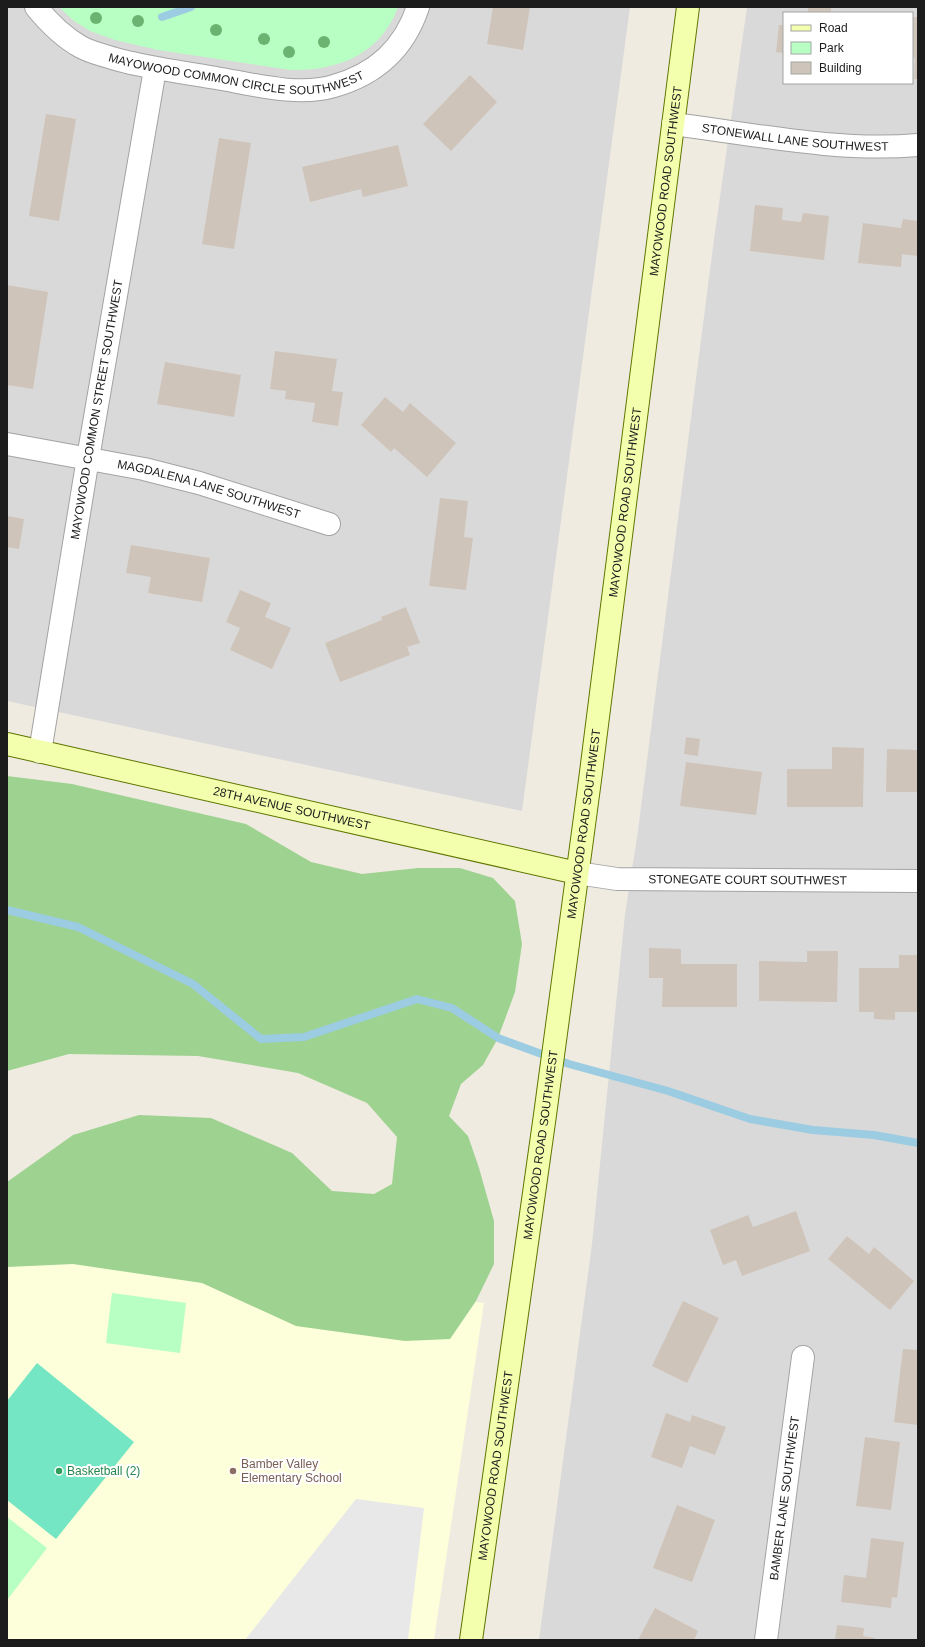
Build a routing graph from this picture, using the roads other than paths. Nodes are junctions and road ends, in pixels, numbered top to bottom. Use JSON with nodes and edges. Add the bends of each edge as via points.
{"nodes":[{"id":1,"x":36,"y":7,"type":"edge"},
{"id":2,"x":418,"y":7,"type":"edge"},
{"id":3,"x":688,"y":7,"type":"edge"},
{"id":4,"x":156,"y":69,"type":"junction"},
{"id":5,"x":673,"y":124,"type":"junction"},
{"id":6,"x":918,"y":145,"type":"edge"},
{"id":7,"x":7,"y":444,"type":"edge"},
{"id":8,"x":88,"y":458,"type":"junction"},
{"id":9,"x":329,"y":524,"type":"dead end"},
{"id":10,"x":7,"y":744,"type":"edge"},
{"id":11,"x":40,"y":752,"type":"junction"},
{"id":12,"x":578,"y":873,"type":"junction"},
{"id":13,"x":918,"y":881,"type":"edge"},
{"id":14,"x":803,"y":1357,"type":"dead end"},
{"id":15,"x":471,"y":1640,"type":"edge"},
{"id":16,"x":766,"y":1640,"type":"edge"}],
"edges":[{"from":1,"to":4,"type":"street","name":"MAYOWOOD COMMON CIRCLE SOUTHWEST","via":[[62,36],[82,48],[109,58]]},
{"from":2,"to":4,"type":"street","name":"MAYOWOOD COMMON CIRCLE SOUTHWEST","via":[[406,34],[391,54],[372,70],[332,87],[313,90],[290,89]]},
{"from":3,"to":5,"type":"street","name":"MAYOWOOD ROAD SOUTHWEST"},
{"from":4,"to":8,"type":"street","name":"MAYOWOOD COMMON STREET SOUTHWEST"},
{"from":5,"to":6,"type":"street","name":"STONEWALL LANE SOUTHWEST","via":[[844,146]]},
{"from":5,"to":12,"type":"street","name":"MAYOWOOD ROAD SOUTHWEST"},
{"from":7,"to":8,"type":"street","name":"MAGDALENA LANE SOUTHWEST"},
{"from":8,"to":9,"type":"street","name":"MAGDALENA LANE SOUTHWEST","via":[[199,483]]},
{"from":8,"to":11,"type":"street","name":"MAYOWOOD COMMON STREET SOUTHWEST"},
{"from":10,"to":11,"type":"street","name":"28TH AVENUE SOUTHWEST"},
{"from":11,"to":12,"type":"street","name":"28TH AVENUE SOUTHWEST"},
{"from":12,"to":13,"type":"street","name":"STONEGATE COURT SOUTHWEST","via":[[617,878]]},
{"from":12,"to":15,"type":"street","name":"MAYOWOOD ROAD SOUTHWEST"},
{"from":14,"to":16,"type":"street","name":"BAMBER LANE SOUTHWEST"}]}
